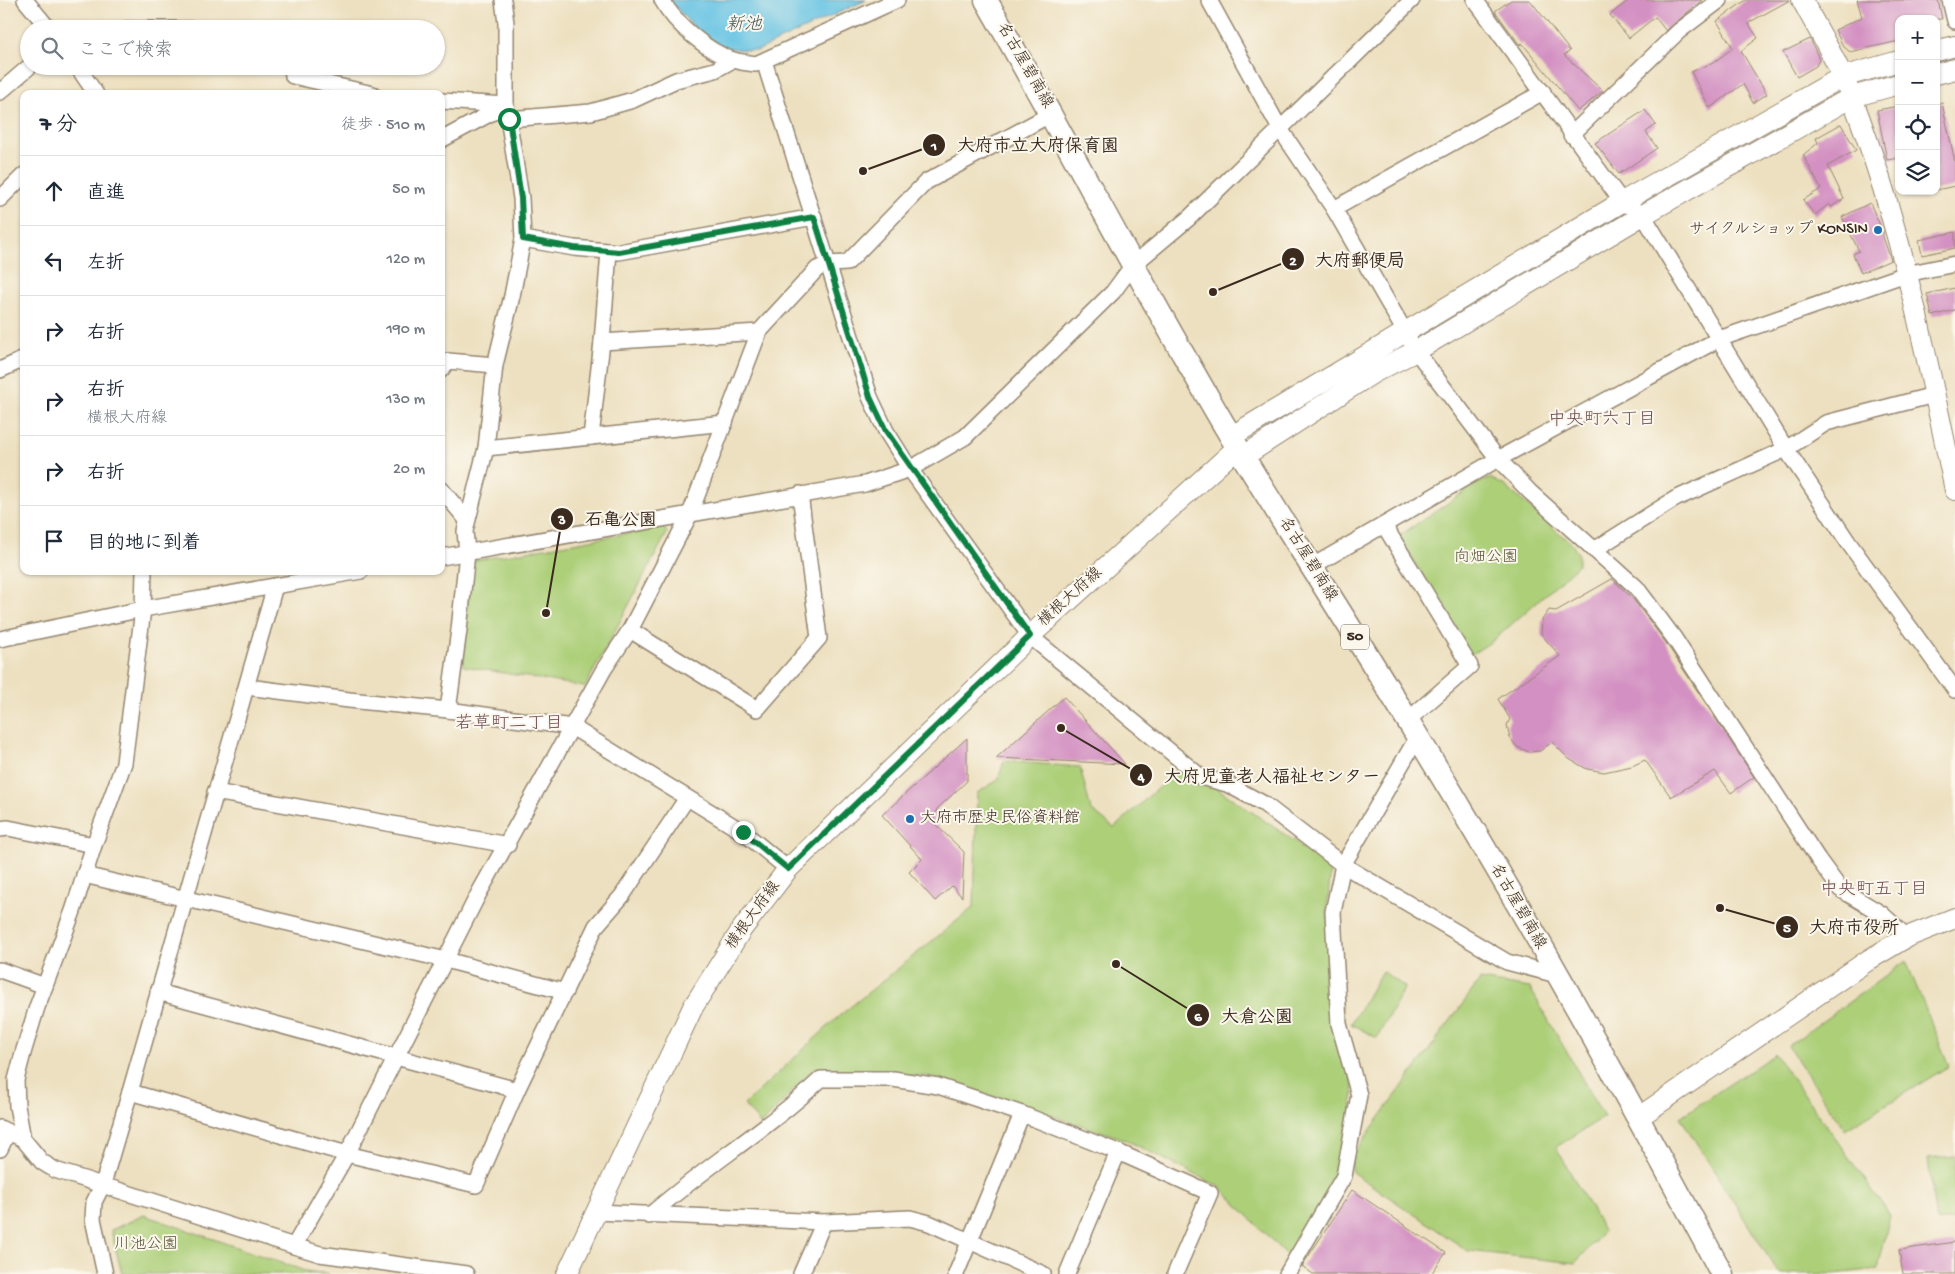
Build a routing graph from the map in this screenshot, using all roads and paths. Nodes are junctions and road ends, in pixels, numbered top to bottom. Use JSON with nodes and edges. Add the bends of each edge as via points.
{"nodes":[{"id":1,"x":25,"y":0,"type":"edge"},
{"id":2,"x":503,"y":0,"type":"edge"},
{"id":3,"x":662,"y":0,"type":"edge"},
{"id":4,"x":897,"y":0,"type":"edge"},
{"id":5,"x":986,"y":0,"type":"edge"},
{"id":6,"x":1209,"y":0,"type":"edge"},
{"id":7,"x":1412,"y":0,"type":"edge"},
{"id":8,"x":1475,"y":0,"type":"edge"},
{"id":9,"x":1720,"y":0,"type":"edge"},
{"id":10,"x":1802,"y":0,"type":"edge"},
{"id":11,"x":1950,"y":0,"type":"edge"},
{"id":12,"x":42,"y":20,"type":"edge"},
{"id":13,"x":1955,"y":21,"type":"edge"},
{"id":14,"x":1955,"y":46,"type":"edge"},
{"id":15,"x":1940,"y":50,"type":"edge"},
{"id":16,"x":733,"y":60,"type":"junction"},
{"id":17,"x":764,"y":61,"type":"junction"},
{"id":18,"x":1895,"y":63,"type":"edge"},
{"id":19,"x":1955,"y":69,"type":"edge"},
{"id":20,"x":1940,"y":73,"type":"edge"},
{"id":21,"x":20,"y":75,"type":"edge"},
{"id":22,"x":83,"y":75,"type":"edge"},
{"id":23,"x":293,"y":75,"type":"edge"},
{"id":24,"x":1842,"y":77,"type":"junction"},
{"id":25,"x":1895,"y":85,"type":"edge"},
{"id":26,"x":93,"y":90,"type":"edge"},
{"id":27,"x":354,"y":90,"type":"edge"},
{"id":28,"x":0,"y":92,"type":"edge"},
{"id":29,"x":1543,"y":92,"type":"junction"},
{"id":30,"x":1852,"y":97,"type":"junction"},
{"id":31,"x":445,"y":102,"type":"edge"},
{"id":32,"x":507,"y":112,"type":"junction"},
{"id":33,"x":1051,"y":114,"type":"junction"},
{"id":34,"x":1280,"y":129,"type":"junction"},
{"id":35,"x":1571,"y":135,"type":"junction"},
{"id":36,"x":445,"y":138,"type":"edge"},
{"id":37,"x":20,"y":179,"type":"edge"},
{"id":38,"x":0,"y":199,"type":"edge"},
{"id":39,"x":1622,"y":202,"type":"junction"},
{"id":40,"x":1334,"y":209,"type":"junction"},
{"id":41,"x":1643,"y":214,"type":"junction"},
{"id":42,"x":814,"y":217,"type":"junction"},
{"id":43,"x":523,"y":239,"type":"junction"},
{"id":44,"x":610,"y":251,"type":"junction"},
{"id":45,"x":828,"y":264,"type":"junction"},
{"id":46,"x":1955,"y":264,"type":"edge"},
{"id":47,"x":1133,"y":265,"type":"junction"},
{"id":48,"x":1906,"y":274,"type":"junction"},
{"id":49,"x":759,"y":332,"type":"junction"},
{"id":50,"x":1405,"y":333,"type":"junction"},
{"id":51,"x":1719,"y":339,"type":"junction"},
{"id":52,"x":602,"y":342,"type":"junction"},
{"id":53,"x":1416,"y":351,"type":"junction"},
{"id":54,"x":20,"y":360,"type":"edge"},
{"id":55,"x":445,"y":365,"type":"edge"},
{"id":56,"x":495,"y":365,"type":"junction"},
{"id":57,"x":0,"y":370,"type":"edge"},
{"id":58,"x":1934,"y":395,"type":"junction"},
{"id":59,"x":725,"y":423,"type":"junction"},
{"id":60,"x":591,"y":437,"type":"junction"},
{"id":61,"x":1238,"y":446,"type":"junction"},
{"id":62,"x":486,"y":448,"type":"junction"},
{"id":63,"x":1786,"y":449,"type":"junction"},
{"id":64,"x":1498,"y":460,"type":"junction"},
{"id":65,"x":910,"y":469,"type":"junction"},
{"id":66,"x":1955,"y":490,"type":"edge"},
{"id":67,"x":445,"y":493,"type":"edge"},
{"id":68,"x":800,"y":494,"type":"junction"},
{"id":69,"x":690,"y":514,"type":"junction"},
{"id":70,"x":468,"y":520,"type":"junction"},
{"id":71,"x":1384,"y":525,"type":"junction"},
{"id":72,"x":1594,"y":550,"type":"junction"},
{"id":73,"x":467,"y":553,"type":"junction"},
{"id":74,"x":445,"y":556,"type":"edge"},
{"id":75,"x":1311,"y":567,"type":"junction"},
{"id":76,"x":144,"y":575,"type":"edge"},
{"id":77,"x":338,"y":575,"type":"edge"},
{"id":78,"x":275,"y":586,"type":"junction"},
{"id":79,"x":143,"y":609,"type":"junction"},
{"id":80,"x":630,"y":630,"type":"junction"},
{"id":81,"x":1030,"y":636,"type":"junction"},
{"id":82,"x":0,"y":639,"type":"edge"},
{"id":83,"x":247,"y":687,"type":"junction"},
{"id":84,"x":1955,"y":690,"type":"edge"},
{"id":85,"x":448,"y":710,"type":"junction"},
{"id":86,"x":572,"y":727,"type":"junction"},
{"id":87,"x":1413,"y":728,"type":"junction"},
{"id":88,"x":215,"y":792,"type":"junction"},
{"id":89,"x":687,"y":798,"type":"junction"},
{"id":90,"x":0,"y":829,"type":"edge"},
{"id":91,"x":94,"y":845,"type":"junction"},
{"id":92,"x":508,"y":845,"type":"junction"},
{"id":93,"x":1343,"y":865,"type":"junction"},
{"id":94,"x":788,"y":869,"type":"junction"},
{"id":95,"x":84,"y":875,"type":"junction"},
{"id":96,"x":185,"y":900,"type":"junction"},
{"id":97,"x":1955,"y":918,"type":"edge"},
{"id":98,"x":1906,"y":937,"type":"junction"},
{"id":99,"x":446,"y":960,"type":"junction"},
{"id":100,"x":0,"y":970,"type":"edge"},
{"id":101,"x":1557,"y":975,"type":"junction"},
{"id":102,"x":44,"y":986,"type":"junction"},
{"id":103,"x":158,"y":992,"type":"junction"},
{"id":104,"x":565,"y":992,"type":"junction"},
{"id":105,"x":394,"y":1058,"type":"junction"},
{"id":106,"x":517,"y":1090,"type":"junction"},
{"id":107,"x":130,"y":1092,"type":"junction"},
{"id":108,"x":1022,"y":1114,"type":"junction"},
{"id":109,"x":1639,"y":1117,"type":"junction"},
{"id":110,"x":4,"y":1130,"type":"edge"},
{"id":111,"x":23,"y":1139,"type":"junction"},
{"id":112,"x":0,"y":1149,"type":"edge"},
{"id":113,"x":1118,"y":1152,"type":"junction"},
{"id":114,"x":347,"y":1154,"type":"junction"},
{"id":115,"x":103,"y":1184,"type":"junction"},
{"id":116,"x":596,"y":1212,"type":"junction"},
{"id":117,"x":649,"y":1216,"type":"junction"},
{"id":118,"x":824,"y":1222,"type":"junction"},
{"id":119,"x":970,"y":1242,"type":"junction"},
{"id":120,"x":294,"y":1246,"type":"junction"},
{"id":121,"x":104,"y":1274,"type":"edge"},
{"id":122,"x":466,"y":1274,"type":"edge"},
{"id":123,"x":568,"y":1274,"type":"edge"},
{"id":124,"x":802,"y":1274,"type":"edge"},
{"id":125,"x":956,"y":1274,"type":"edge"},
{"id":126,"x":1043,"y":1274,"type":"edge"},
{"id":127,"x":1067,"y":1274,"type":"edge"},
{"id":128,"x":1175,"y":1274,"type":"edge"},
{"id":129,"x":1287,"y":1274,"type":"edge"},
{"id":130,"x":1722,"y":1274,"type":"edge"}],
"edges":[{"from":1,"to":12,"type":"street"},
{"from":2,"to":32,"type":"street"},
{"from":3,"to":16,"type":"street","via":[[667,10],[697,38]]},
{"from":4,"to":17,"type":"street"},
{"from":5,"to":33,"type":"main road","name":"名古屋碧南線","number":"50"},
{"from":6,"to":34,"type":"street"},
{"from":7,"to":34,"type":"street"},
{"from":8,"to":29,"type":"street"},
{"from":9,"to":35,"type":"street","via":[[1679,31]]},
{"from":10,"to":24,"type":"street"},
{"from":11,"to":13,"type":"street"},
{"from":14,"to":15,"type":"street"},
{"from":16,"to":17,"type":"street","via":[[756,64]]},
{"from":16,"to":32,"type":"street","via":[[715,70],[676,80],[633,100],[591,112]]},
{"from":17,"to":42,"type":"street"},
{"from":18,"to":24,"type":"street"},
{"from":19,"to":20,"type":"street"},
{"from":21,"to":28,"type":"street"},
{"from":22,"to":26,"type":"street"},
{"from":23,"to":27,"type":"street"},
{"from":24,"to":30,"type":"street"},
{"from":24,"to":39,"type":"street"},
{"from":25,"to":30,"type":"street"},
{"from":29,"to":35,"type":"street"},
{"from":29,"to":40,"type":"street"},
{"from":30,"to":41,"type":"street"},
{"from":30,"to":48,"type":"street","via":[[1879,175]]},
{"from":31,"to":32,"type":"street"},
{"from":32,"to":36,"type":"street"},
{"from":32,"to":43,"type":"street","via":[[521,198]]},
{"from":33,"to":45,"type":"street","via":[[926,182],[847,263]]},
{"from":33,"to":47,"type":"main road","name":"名古屋碧南線","number":"50"},
{"from":34,"to":40,"type":"street"},
{"from":34,"to":47,"type":"street","via":[[1189,218]]},
{"from":35,"to":39,"type":"street"},
{"from":37,"to":38,"type":"street"},
{"from":39,"to":41,"type":"street"},
{"from":39,"to":50,"type":"street"},
{"from":40,"to":50,"type":"street"},
{"from":41,"to":51,"type":"street"},
{"from":41,"to":53,"type":"street"},
{"from":42,"to":44,"type":"street","via":[[650,247]]},
{"from":42,"to":45,"type":"street"},
{"from":43,"to":44,"type":"street"},
{"from":43,"to":56,"type":"street"},
{"from":44,"to":52,"type":"street"},
{"from":45,"to":49,"type":"street","via":[[817,269]]},
{"from":45,"to":65,"type":"street","via":[[870,397],[886,431]]},
{"from":46,"to":48,"type":"street"},
{"from":47,"to":61,"type":"main road","name":"名古屋碧南線","number":"50"},
{"from":47,"to":65,"type":"street","via":[[1113,292],[965,437]]},
{"from":48,"to":51,"type":"street"},
{"from":48,"to":58,"type":"street"},
{"from":49,"to":52,"type":"street"},
{"from":49,"to":59,"type":"street"},
{"from":50,"to":53,"type":"street"},
{"from":50,"to":61,"type":"street"},
{"from":51,"to":63,"type":"street"},
{"from":51,"to":64,"type":"street"},
{"from":52,"to":60,"type":"street"},
{"from":53,"to":61,"type":"street"},
{"from":53,"to":64,"type":"street"},
{"from":54,"to":57,"type":"street"},
{"from":55,"to":56,"type":"street","via":[[448,361]]},
{"from":56,"to":62,"type":"street"},
{"from":58,"to":63,"type":"street","via":[[1826,424]]},
{"from":58,"to":66,"type":"street"},
{"from":59,"to":60,"type":"street"},
{"from":59,"to":69,"type":"street"},
{"from":60,"to":62,"type":"street"},
{"from":61,"to":75,"type":"main road","name":"名古屋碧南線","number":"50"},
{"from":61,"to":81,"type":"street","name":"横根大府線"},
{"from":62,"to":70,"type":"street"},
{"from":63,"to":72,"type":"street","via":[[1675,499]]},
{"from":63,"to":84,"type":"street","via":[[1848,542]]},
{"from":64,"to":71,"type":"street"},
{"from":64,"to":72,"type":"street"},
{"from":65,"to":68,"type":"street","via":[[865,484]]},
{"from":65,"to":81,"type":"street"},
{"from":67,"to":70,"type":"street"},
{"from":68,"to":69,"type":"street"},
{"from":68,"to":80,"type":"street","via":[[819,638],[757,709]]},
{"from":69,"to":73,"type":"street"},
{"from":69,"to":80,"type":"street"},
{"from":70,"to":73,"type":"street","via":[[465,532]]},
{"from":71,"to":75,"type":"street"},
{"from":71,"to":87,"type":"street","via":[[1470,666]]},
{"from":72,"to":98,"type":"street","via":[[1636,587],[1674,638],[1840,889],[1882,914]]},
{"from":73,"to":74,"type":"street"},
{"from":73,"to":85,"type":"street"},
{"from":75,"to":87,"type":"main road","name":"名古屋碧南線","number":"50"},
{"from":76,"to":79,"type":"street"},
{"from":77,"to":78,"type":"street"},
{"from":78,"to":79,"type":"street"},
{"from":78,"to":83,"type":"street"},
{"from":79,"to":82,"type":"street"},
{"from":79,"to":91,"type":"street","via":[[124,763]]},
{"from":80,"to":86,"type":"street"},
{"from":81,"to":93,"type":"street","via":[[1201,777],[1227,784],[1264,804]]},
{"from":81,"to":94,"type":"street","name":"横根大府線"},
{"from":83,"to":85,"type":"street"},
{"from":83,"to":88,"type":"street"},
{"from":85,"to":86,"type":"street"},
{"from":86,"to":89,"type":"street"},
{"from":86,"to":92,"type":"street"},
{"from":87,"to":93,"type":"street"},
{"from":87,"to":101,"type":"main road","name":"名古屋碧南線","number":"50"},
{"from":88,"to":92,"type":"street"},
{"from":88,"to":96,"type":"street"},
{"from":89,"to":94,"type":"street","via":[[743,832]]},
{"from":89,"to":104,"type":"street","via":[[622,896],[596,926]]},
{"from":90,"to":91,"type":"street"},
{"from":91,"to":95,"type":"street"},
{"from":92,"to":99,"type":"street","via":[[479,893]]},
{"from":93,"to":101,"type":"street","via":[[1507,962]]},
{"from":93,"to":129,"type":"street","via":[[1333,912],[1339,1024],[1359,1095],[1344,1176]]},
{"from":94,"to":116,"type":"street","name":"横根大府線","via":[[742,929],[693,1007]]},
{"from":95,"to":96,"type":"street"},
{"from":95,"to":102,"type":"street"},
{"from":96,"to":99,"type":"street"},
{"from":96,"to":103,"type":"street"},
{"from":97,"to":98,"type":"street"},
{"from":98,"to":109,"type":"street"},
{"from":99,"to":104,"type":"street"},
{"from":99,"to":105,"type":"street"},
{"from":100,"to":102,"type":"street"},
{"from":101,"to":109,"type":"main road","name":"名古屋碧南線","number":"50"},
{"from":102,"to":111,"type":"street","via":[[16,1080]]},
{"from":103,"to":105,"type":"street"},
{"from":103,"to":107,"type":"street"},
{"from":104,"to":106,"type":"street"},
{"from":105,"to":106,"type":"street"},
{"from":105,"to":114,"type":"street"},
{"from":106,"to":114,"type":"street","via":[[476,1185]]},
{"from":107,"to":114,"type":"street"},
{"from":107,"to":115,"type":"street"},
{"from":108,"to":113,"type":"street"},
{"from":108,"to":117,"type":"street","via":[[938,1086],[893,1079],[821,1079],[767,1126],[672,1195]]},
{"from":108,"to":119,"type":"street"},
{"from":109,"to":130,"type":"main road","name":"名古屋碧南線","number":"50"},
{"from":110,"to":111,"type":"street"},
{"from":110,"to":112,"type":"street"},
{"from":111,"to":115,"type":"street","via":[[42,1162],[55,1170]]},
{"from":113,"to":127,"type":"street"},
{"from":113,"to":128,"type":"street","via":[[1210,1193]]},
{"from":114,"to":120,"type":"street"},
{"from":115,"to":120,"type":"street"},
{"from":115,"to":121,"type":"street","via":[[94,1202],[94,1219]]},
{"from":116,"to":117,"type":"street"},
{"from":116,"to":123,"type":"street","name":"横根大府線"},
{"from":117,"to":118,"type":"street"},
{"from":118,"to":119,"type":"street","via":[[910,1218]]},
{"from":118,"to":124,"type":"street"},
{"from":119,"to":125,"type":"street"},
{"from":119,"to":126,"type":"street"},
{"from":120,"to":122,"type":"street","via":[[320,1254]]}]}
